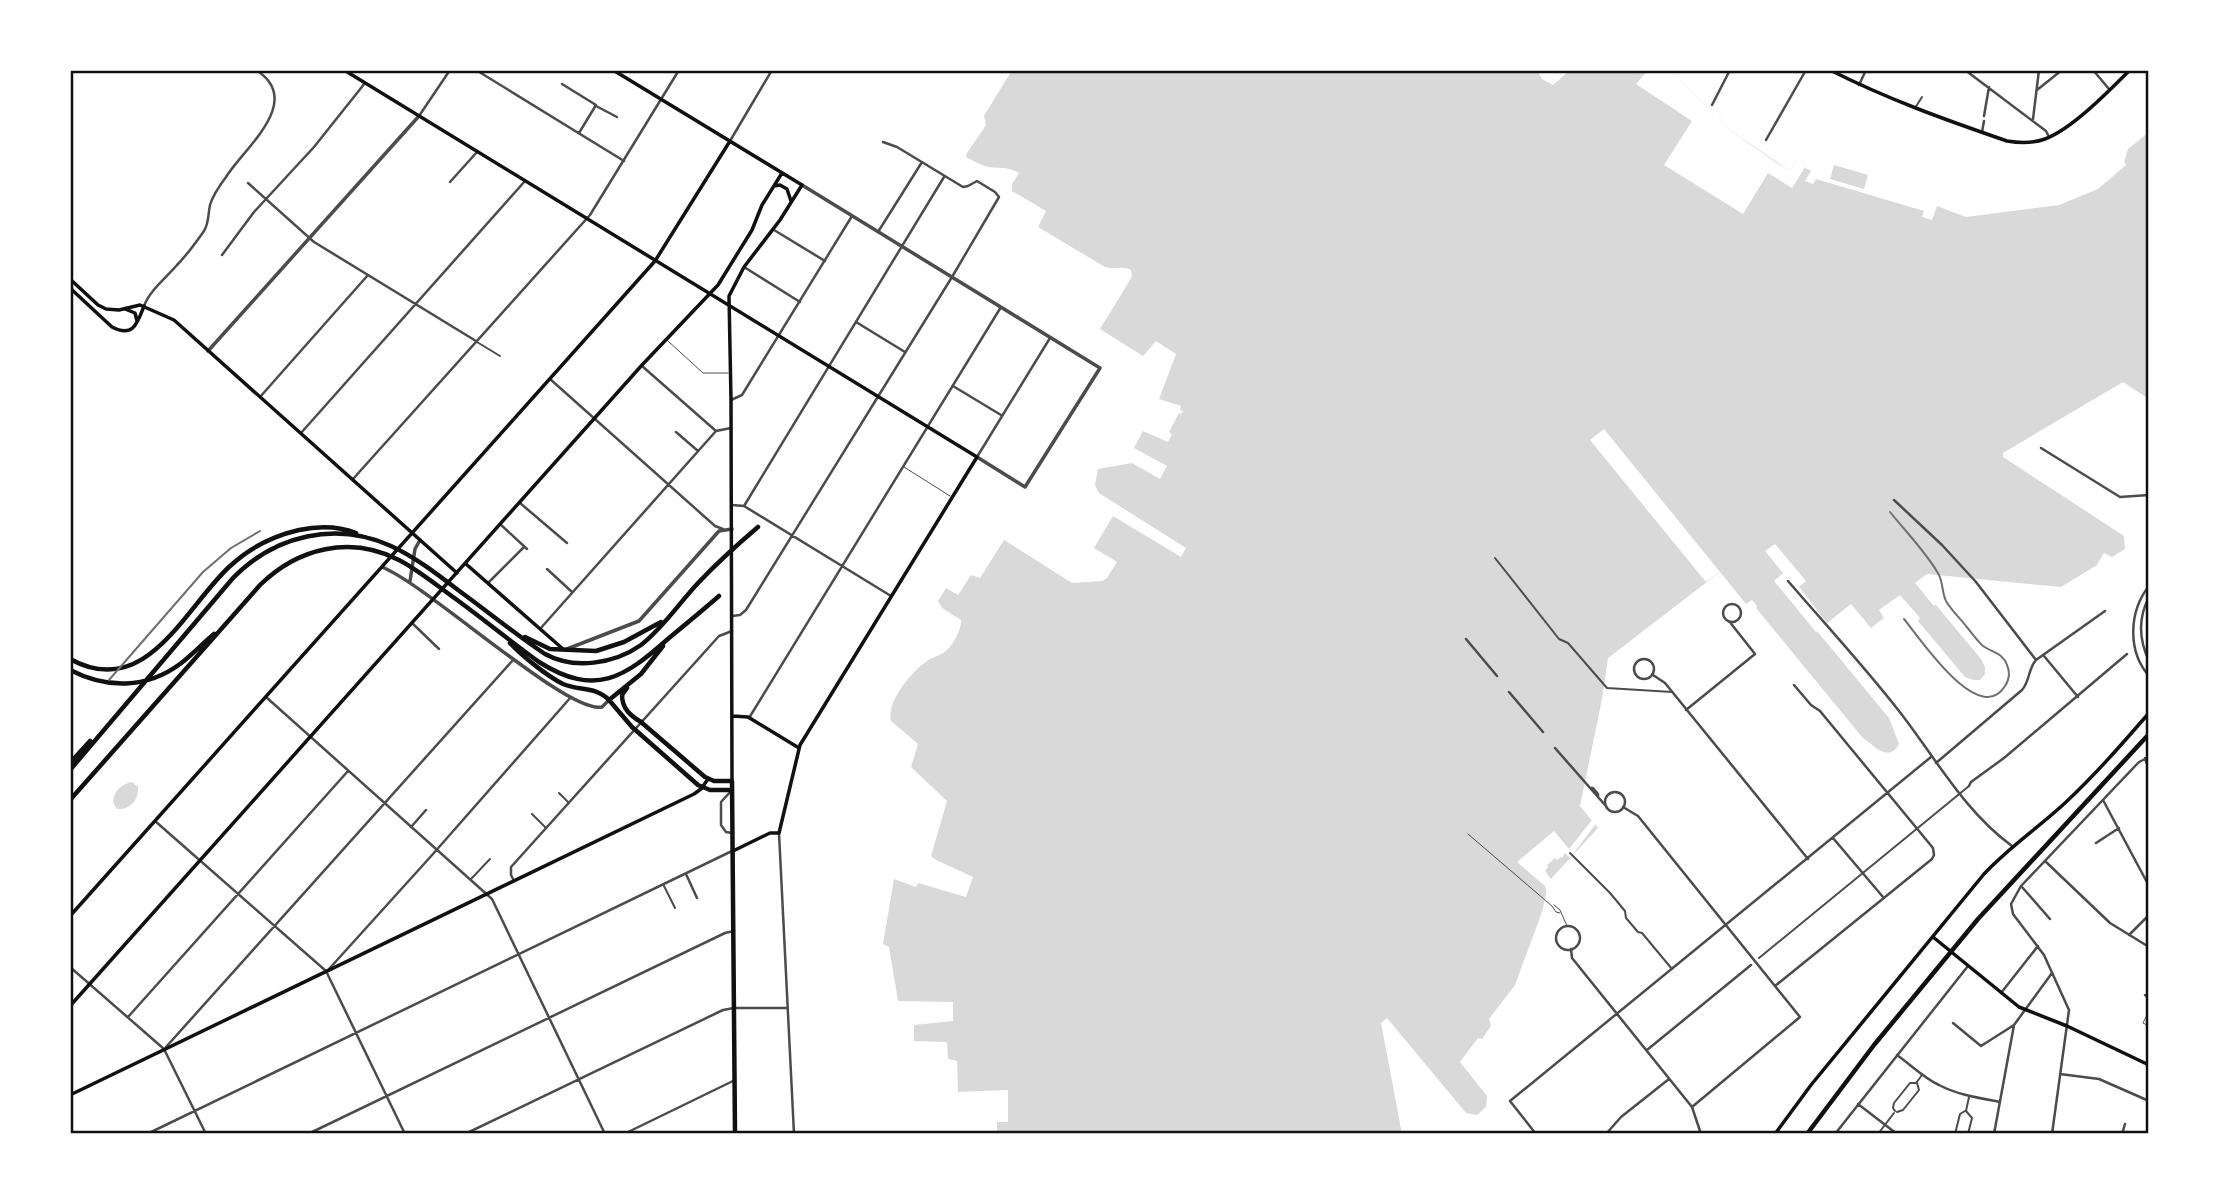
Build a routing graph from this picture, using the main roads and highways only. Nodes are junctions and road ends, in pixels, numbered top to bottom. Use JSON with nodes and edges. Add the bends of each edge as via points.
{"nodes":[{"id":1,"x":344,"y":70,"type":"edge"},
{"id":2,"x":613,"y":70,"type":"edge"},
{"id":3,"x":1830,"y":70,"type":"edge"},
{"id":4,"x":2130,"y":70,"type":"edge"},
{"id":5,"x":730,"y":141,"type":"junction"},
{"id":6,"x":782,"y":173,"type":"junction"},
{"id":7,"x":773,"y":186,"type":"junction"},
{"id":8,"x":791,"y":203,"type":"junction"},
{"id":9,"x":656,"y":261,"type":"junction"},
{"id":10,"x":70,"y":279,"type":"edge"},
{"id":11,"x":70,"y":288,"type":"edge"},
{"id":12,"x":708,"y":294,"type":"junction"},
{"id":13,"x":729,"y":305,"type":"junction"},
{"id":14,"x":144,"y":306,"type":"junction"},
{"id":15,"x":124,"y":309,"type":"junction"},
{"id":16,"x":137,"y":323,"type":"junction"},
{"id":17,"x":758,"y":527,"type":"dead end"},
{"id":18,"x":412,"y":533,"type":"junction"},
{"id":19,"x":376,"y":540,"type":"junction"},
{"id":20,"x":466,"y":563,"type":"junction"},
{"id":21,"x":457,"y":573,"type":"junction"},
{"id":22,"x":719,"y":596,"type":"dead end"},
{"id":23,"x":665,"y":620,"type":"junction"},
{"id":24,"x":223,"y":628,"type":"junction"},
{"id":25,"x":516,"y":633,"type":"junction"},
{"id":26,"x":502,"y":634,"type":"junction"},
{"id":27,"x":667,"y":639,"type":"junction"},
{"id":28,"x":565,"y":650,"type":"junction"},
{"id":29,"x":70,"y":659,"type":"edge"},
{"id":30,"x":70,"y":670,"type":"edge"},
{"id":31,"x":628,"y":687,"type":"junction"},
{"id":32,"x":609,"y":700,"type":"junction"},
{"id":33,"x":2149,"y":713,"type":"edge"},
{"id":34,"x":732,"y":716,"type":"junction"},
{"id":35,"x":113,"y":718,"type":"junction"},
{"id":36,"x":2149,"y":735,"type":"edge"},
{"id":37,"x":799,"y":748,"type":"junction"},
{"id":38,"x":70,"y":763,"type":"edge"},
{"id":39,"x":70,"y":769,"type":"edge"},
{"id":40,"x":708,"y":779,"type":"junction"},
{"id":41,"x":732,"y":781,"type":"junction"},
{"id":42,"x":702,"y":787,"type":"junction"},
{"id":43,"x":732,"y":790,"type":"junction"},
{"id":44,"x":70,"y":800,"type":"edge"},
{"id":45,"x":732,"y":851,"type":"junction"},
{"id":46,"x":70,"y":916,"type":"edge"},
{"id":47,"x":1933,"y":937,"type":"junction"},
{"id":48,"x":70,"y":1006,"type":"edge"},
{"id":49,"x":2149,"y":1065,"type":"edge"},
{"id":50,"x":70,"y":1095,"type":"edge"},
{"id":51,"x":735,"y":1134,"type":"edge"},
{"id":52,"x":1775,"y":1134,"type":"edge"},
{"id":53,"x":1807,"y":1134,"type":"edge"}],
"edges":[{"from":1,"to":9,"type":"main road"},
{"from":2,"to":5,"type":"main road"},
{"from":3,"to":4,"type":"main road","via":[[1914,108],[2015,143],[2034,142],[2064,128]]},
{"from":5,"to":6,"type":"main road"},
{"from":5,"to":9,"type":"main road"},
{"from":6,"to":7,"type":"main road"},
{"from":6,"to":8,"type":"main road","via":[[802,185]]},
{"from":7,"to":8,"type":"main road","via":[[787,189]]},
{"from":7,"to":12,"type":"main road","via":[[752,230]]},
{"from":8,"to":13,"type":"main road","via":[[744,267],[730,292]]},
{"from":9,"to":12,"type":"main road"},
{"from":9,"to":18,"type":"main road"},
{"from":10,"to":15,"type":"main road","via":[[102,307]]},
{"from":11,"to":16,"type":"main road","via":[[115,329],[126,331]]},
{"from":12,"to":13,"type":"main road"},
{"from":12,"to":20,"type":"main road"},
{"from":13,"to":34,"type":"main road"},
{"from":13,"to":37,"type":"main road","via":[[977,457]]},
{"from":14,"to":15,"type":"main road"},
{"from":14,"to":16,"type":"main road"},
{"from":14,"to":18,"type":"main road","via":[[174,320]]},
{"from":15,"to":16,"type":"main road","via":[[135,313]]},
{"from":17,"to":23,"type":"main road"},
{"from":18,"to":21,"type":"main road"},
{"from":18,"to":46,"type":"main road"},
{"from":19,"to":25,"type":"main road","via":[[413,558]]},
{"from":19,"to":29,"type":"main road","via":[[342,528],[323,527],[297,530],[263,543],[224,572],[160,646],[138,662],[97,669]]},
{"from":19,"to":35,"type":"main road","via":[[320,534],[294,539],[250,562]]},
{"from":20,"to":21,"type":"main road"},
{"from":20,"to":28,"type":"main road"},
{"from":21,"to":48,"type":"main road"},
{"from":22,"to":27,"type":"main road"},
{"from":23,"to":25,"type":"main road","via":[[636,648],[592,663],[554,659]]},
{"from":23,"to":28,"type":"main road","via":[[610,648]]},
{"from":24,"to":26,"type":"main road","via":[[281,567],[307,554],[340,547],[369,549],[398,560]]},
{"from":24,"to":30,"type":"main road","via":[[173,668],[145,681],[108,683]]},
{"from":24,"to":44,"type":"main road"},
{"from":25,"to":28,"type":"main road","via":[[548,648]]},
{"from":26,"to":27,"type":"main road","via":[[555,671],[587,680],[626,672]]},
{"from":26,"to":32,"type":"main road","via":[[557,680],[599,691]]},
{"from":27,"to":31,"type":"main road"},
{"from":31,"to":32,"type":"main road"},
{"from":31,"to":40,"type":"main road","via":[[622,695],[629,713]]},
{"from":32,"to":42,"type":"main road","via":[[635,730]]},
{"from":33,"to":47,"type":"main road","via":[[2077,791],[1984,874]]},
{"from":34,"to":37,"type":"main road","via":[[749,718]]},
{"from":34,"to":41,"type":"main road"},
{"from":35,"to":38,"type":"main road"},
{"from":35,"to":39,"type":"main road"},
{"from":36,"to":53,"type":"main road","via":[[1925,982]]},
{"from":36,"to":53,"type":"main road","via":[[1979,918]]},
{"from":37,"to":45,"type":"main road","via":[[779,832]]},
{"from":40,"to":41,"type":"main road"},
{"from":40,"to":42,"type":"main road"},
{"from":41,"to":43,"type":"main road"},
{"from":42,"to":43,"type":"main road"},
{"from":42,"to":50,"type":"main road"},
{"from":43,"to":45,"type":"main road"},
{"from":45,"to":51,"type":"main road"},
{"from":47,"to":49,"type":"main road","via":[[2025,1010]]},
{"from":47,"to":52,"type":"main road"}]}
